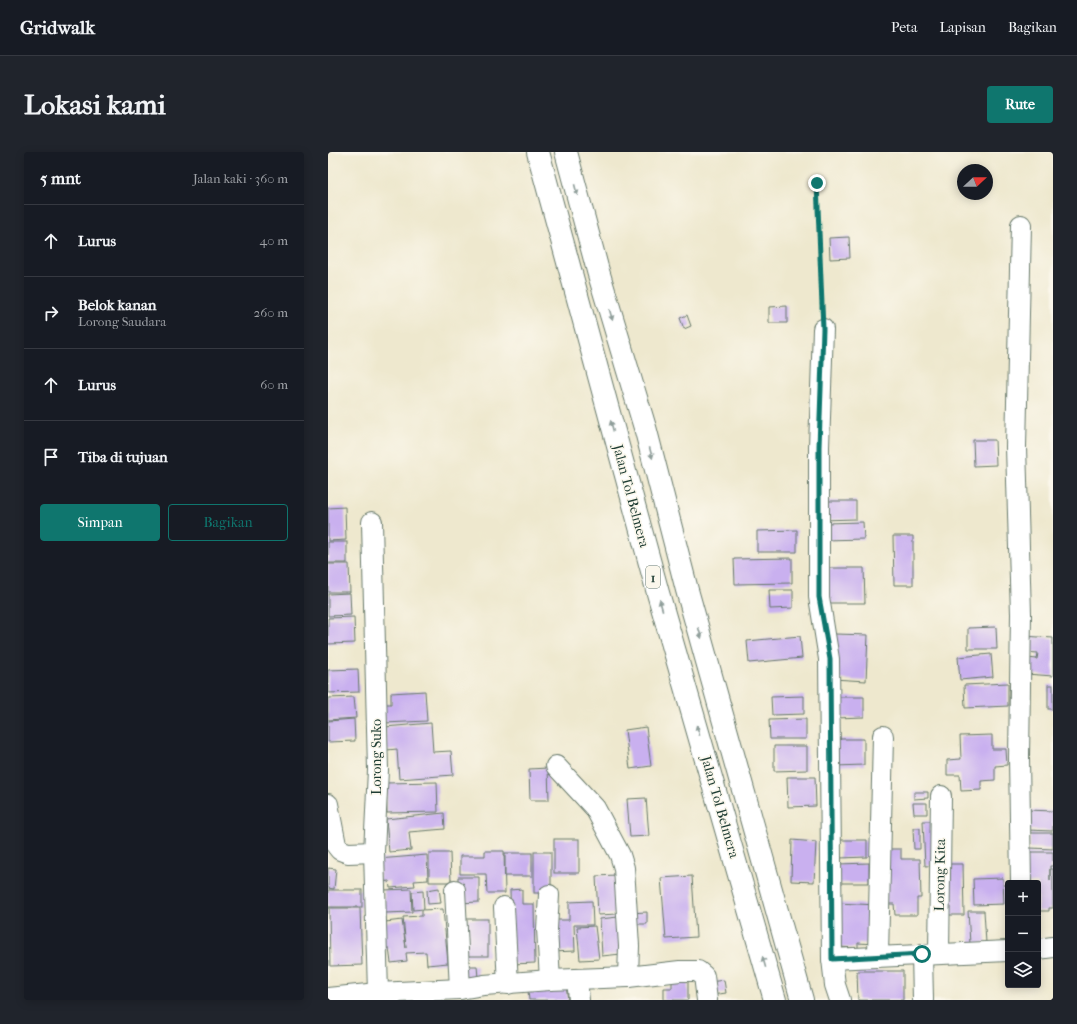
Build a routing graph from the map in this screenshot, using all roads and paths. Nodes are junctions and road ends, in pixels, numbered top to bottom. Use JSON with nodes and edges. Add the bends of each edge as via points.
{"nodes":[{"id":1,"x":538,"y":152,"type":"edge"},
{"id":2,"x":566,"y":152,"type":"edge"},
{"id":3,"x":817,"y":183,"type":"dead end"},
{"id":4,"x":1021,"y":225,"type":"dead end"},
{"id":5,"x":823,"y":329,"type":"joint"},
{"id":6,"x":372,"y":522,"type":"dead end"},
{"id":7,"x":883,"y":736,"type":"dead end"},
{"id":8,"x":556,"y":766,"type":"dead end"},
{"id":9,"x":941,"y":796,"type":"dead end"},
{"id":10,"x":328,"y":804,"type":"edge"},
{"id":11,"x":374,"y":852,"type":"junction"},
{"id":12,"x":1021,"y":880,"type":"edge"},
{"id":13,"x":455,"y":890,"type":"dead end"},
{"id":14,"x":549,"y":895,"type":"dead end"},
{"id":15,"x":504,"y":907,"type":"dead end"},
{"id":16,"x":1053,"y":947,"type":"edge"},
{"id":17,"x":1041,"y":949,"type":"edge"},
{"id":18,"x":1005,"y":951,"type":"edge"},
{"id":19,"x":931,"y":954,"type":"junction"},
{"id":20,"x":878,"y":956,"type":"junction"},
{"id":21,"x":832,"y":959,"type":"junction"},
{"id":22,"x":628,"y":976,"type":"junction"},
{"id":23,"x":550,"y":980,"type":"junction"},
{"id":24,"x":577,"y":980,"type":"junction"},
{"id":25,"x":508,"y":984,"type":"junction"},
{"id":26,"x":460,"y":989,"type":"junction"},
{"id":27,"x":378,"y":992,"type":"junction"},
{"id":28,"x":428,"y":995,"type":"edge"},
{"id":29,"x":328,"y":998,"type":"edge"},
{"id":30,"x":579,"y":1000,"type":"edge"},
{"id":31,"x":707,"y":1000,"type":"edge"},
{"id":32,"x":775,"y":1000,"type":"edge"},
{"id":33,"x":802,"y":1000,"type":"edge"},
{"id":34,"x":840,"y":1000,"type":"edge"},
{"id":35,"x":923,"y":1000,"type":"edge"}],
"edges":[{"from":32,"to":1,"type":"highway","name":"Jalan Tol Belmera","number":"1","one_way":true,"via":[[658,593]]},
{"from":2,"to":33,"type":"highway","name":"Jalan Tol Belmera","number":"1","one_way":true,"via":[[598,271],[646,431],[687,590]]},
{"from":3,"to":5,"type":"path"},
{"from":4,"to":12,"type":"street","via":[[1016,447],[1021,614]]},
{"from":5,"to":21,"type":"street","via":[[819,447],[819,597],[830,659]]},
{"from":6,"to":11,"type":"street","name":"Lorong Suko","via":[[378,770]]},
{"from":7,"to":20,"type":"street"},
{"from":8,"to":22,"type":"street","via":[[596,808],[620,855],[624,868],[629,946]]},
{"from":9,"to":19,"type":"street","name":"Lorong Kita"},
{"from":10,"to":11,"type":"street","via":[[336,845],[340,850],[348,853]]},
{"from":11,"to":27,"type":"street","name":"Lorong Suko"},
{"from":13,"to":26,"type":"street"},
{"from":14,"to":23,"type":"street","via":[[547,929]]},
{"from":15,"to":25,"type":"street"},
{"from":16,"to":17,"type":"street"},
{"from":18,"to":19,"type":"street"},
{"from":19,"to":20,"type":"street"},
{"from":19,"to":35,"type":"street","name":"Lorong Kita"},
{"from":20,"to":21,"type":"street"},
{"from":21,"to":34,"type":"street"},
{"from":22,"to":24,"type":"street"},
{"from":22,"to":31,"type":"street","via":[[680,970],[698,971],[704,976]]},
{"from":23,"to":24,"type":"street"},
{"from":23,"to":25,"type":"street"},
{"from":24,"to":30,"type":"street"},
{"from":25,"to":26,"type":"street"},
{"from":26,"to":28,"type":"street"},
{"from":27,"to":28,"type":"street"},
{"from":27,"to":29,"type":"street"}]}
